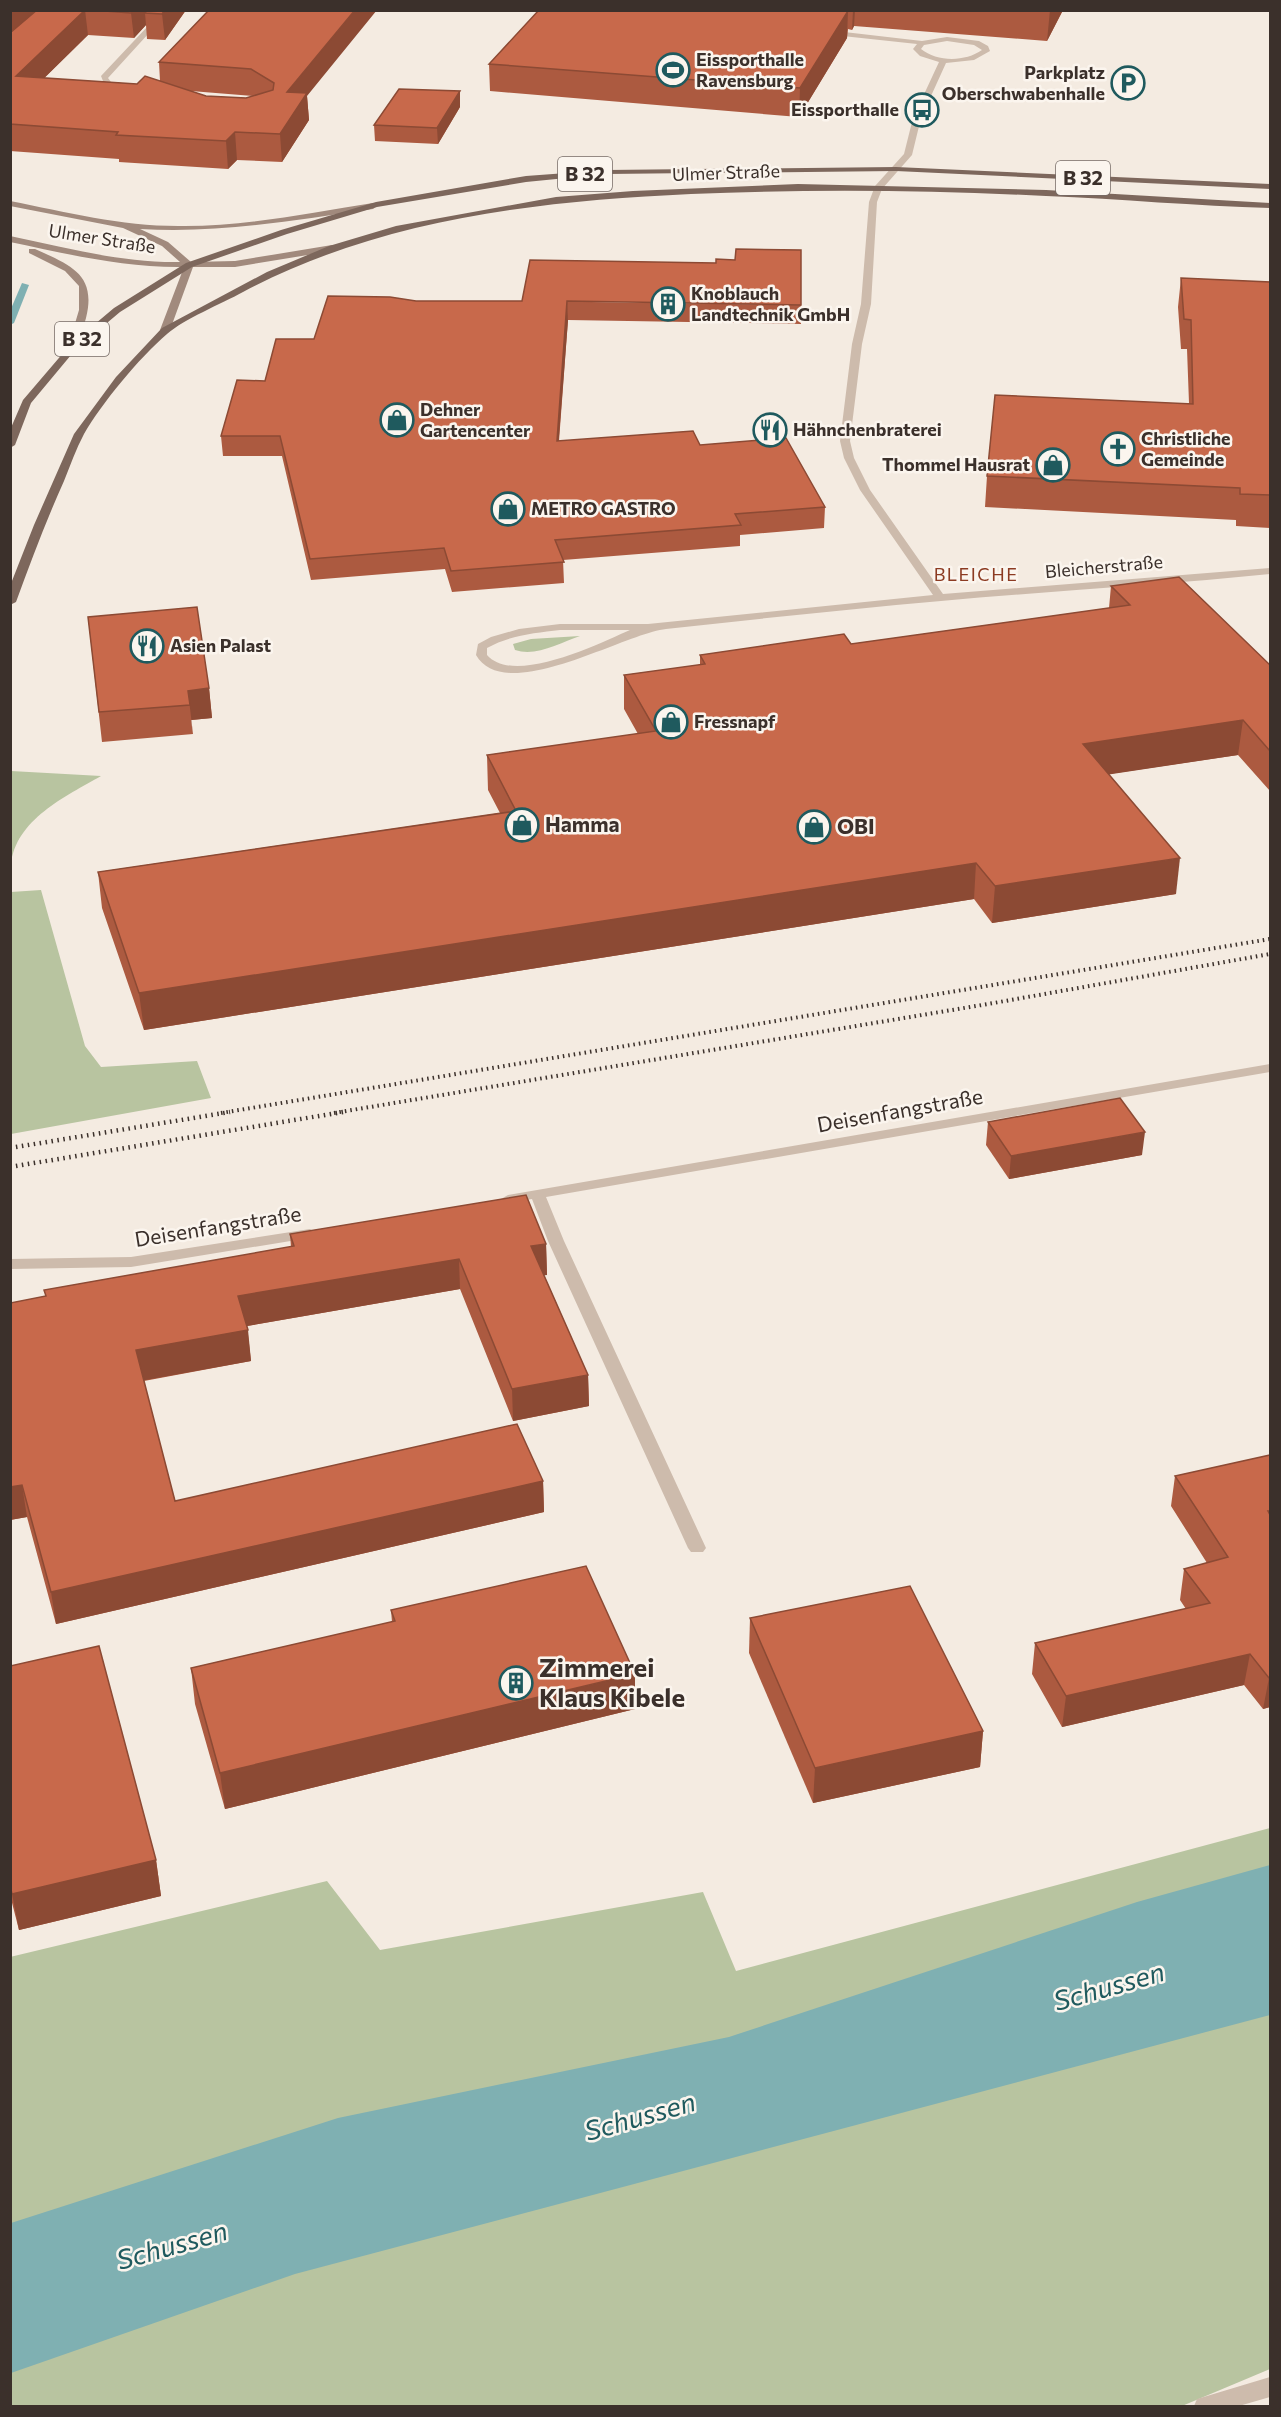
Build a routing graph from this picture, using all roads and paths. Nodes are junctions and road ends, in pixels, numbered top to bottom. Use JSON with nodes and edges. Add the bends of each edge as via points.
{"nodes":[{"id":1,"x":166,"y":10,"type":"edge"},
{"id":2,"x":459,"y":10,"type":"edge"},
{"id":3,"x":509,"y":10,"type":"edge"},
{"id":4,"x":818,"y":32,"type":"edge"},
{"id":5,"x":922,"y":43,"type":"junction"},
{"id":6,"x":944,"y":59,"type":"junction"},
{"id":7,"x":135,"y":93,"type":"edge"},
{"id":8,"x":896,"y":169,"type":"junction"},
{"id":9,"x":1270,"y":187,"type":"edge"},
{"id":10,"x":878,"y":189,"type":"junction"},
{"id":11,"x":10,"y":202,"type":"edge"},
{"id":12,"x":376,"y":205,"type":"junction"},
{"id":13,"x":1270,"y":206,"type":"edge"},
{"id":14,"x":125,"y":226,"type":"junction"},
{"id":15,"x":10,"y":240,"type":"edge"},
{"id":16,"x":332,"y":248,"type":"junction"},
{"id":17,"x":189,"y":265,"type":"junction"},
{"id":18,"x":165,"y":330,"type":"junction"},
{"id":19,"x":73,"y":347,"type":"junction"},
{"id":20,"x":10,"y":445,"type":"edge"},
{"id":21,"x":1270,"y":572,"type":"edge"},
{"id":22,"x":940,"y":598,"type":"junction"},
{"id":23,"x":10,"y":602,"type":"edge"},
{"id":24,"x":648,"y":627,"type":"junction"},
{"id":25,"x":1270,"y":1068,"type":"edge"},
{"id":26,"x":537,"y":1194,"type":"junction"},
{"id":27,"x":492,"y":1202,"type":"edge"},
{"id":28,"x":320,"y":1233,"type":"edge"},
{"id":29,"x":10,"y":1264,"type":"edge"},
{"id":30,"x":697,"y":1548,"type":"dead end"},
{"id":31,"x":1270,"y":2387,"type":"edge"},
{"id":32,"x":1204,"y":2406,"type":"edge"}],
"edges":[{"from":1,"to":7,"type":"street","via":[[104,78],[108,84]]},
{"from":2,"to":3,"type":"street"},
{"from":4,"to":5,"type":"street"},
{"from":5,"to":6,"type":"street","via":[[919,53]]},
{"from":5,"to":6,"type":"street","via":[[957,39],[985,48],[976,57]]},
{"from":6,"to":8,"type":"street","via":[[908,146],[908,155]]},
{"from":8,"to":9,"type":"main road","name":"Ulmer Straße","number":"B 32"},
{"from":8,"to":10,"type":"street"},
{"from":8,"to":12,"type":"main road","name":"Ulmer Straße","number":"B 32","via":[[607,172],[526,179]]},
{"from":10,"to":13,"type":"main road","name":"Ulmer Straße","number":"B 32","via":[[1046,193]]},
{"from":10,"to":16,"type":"main road","name":"Ulmer Straße","number":"B 32","via":[[798,187],[556,200],[396,229]]},
{"from":10,"to":22,"type":"street","via":[[873,202],[866,304],[845,441],[865,490]]},
{"from":11,"to":14,"type":"main road","name":"Ulmer Straße"},
{"from":12,"to":14,"type":"main road","via":[[238,226]]},
{"from":12,"to":17,"type":"main road","number":"B 32"},
{"from":14,"to":17,"type":"main road","name":"Ulmer Straße","via":[[165,244]]},
{"from":15,"to":17,"type":"main road","name":"Ulmer Straße","via":[[104,259]]},
{"from":15,"to":19,"type":"main road","via":[[64,264],[84,283],[86,302]]},
{"from":16,"to":17,"type":"main road","name":"Ulmer Straße","via":[[235,264]]},
{"from":16,"to":18,"type":"main road","number":"B 32","via":[[270,274]]},
{"from":17,"to":18,"type":"main road"},
{"from":17,"to":19,"type":"main road","number":"B 32","via":[[117,310]]},
{"from":18,"to":23,"type":"main road","number":"B 32","via":[[119,379],[79,434]]},
{"from":19,"to":20,"type":"main road","number":"B 32","via":[[26,402]]},
{"from":21,"to":22,"type":"street","name":"Bleicherstraße"},
{"from":22,"to":24,"type":"street","name":"Bleicherstraße"},
{"from":24,"to":24,"type":"street","name":"Bleicherstraße","via":[[560,627],[519,632],[482,646],[481,653],[483,660],[493,666],[508,670],[530,668],[564,660]]},
{"from":25,"to":26,"type":"street","name":"Deisenfangstraße"},
{"from":26,"to":27,"type":"street","name":"Deisenfangstraße"},
{"from":26,"to":30,"type":"street"},
{"from":28,"to":29,"type":"street","name":"Deisenfangstraße","via":[[131,1262]]},
{"from":31,"to":32,"type":"street"}]}
